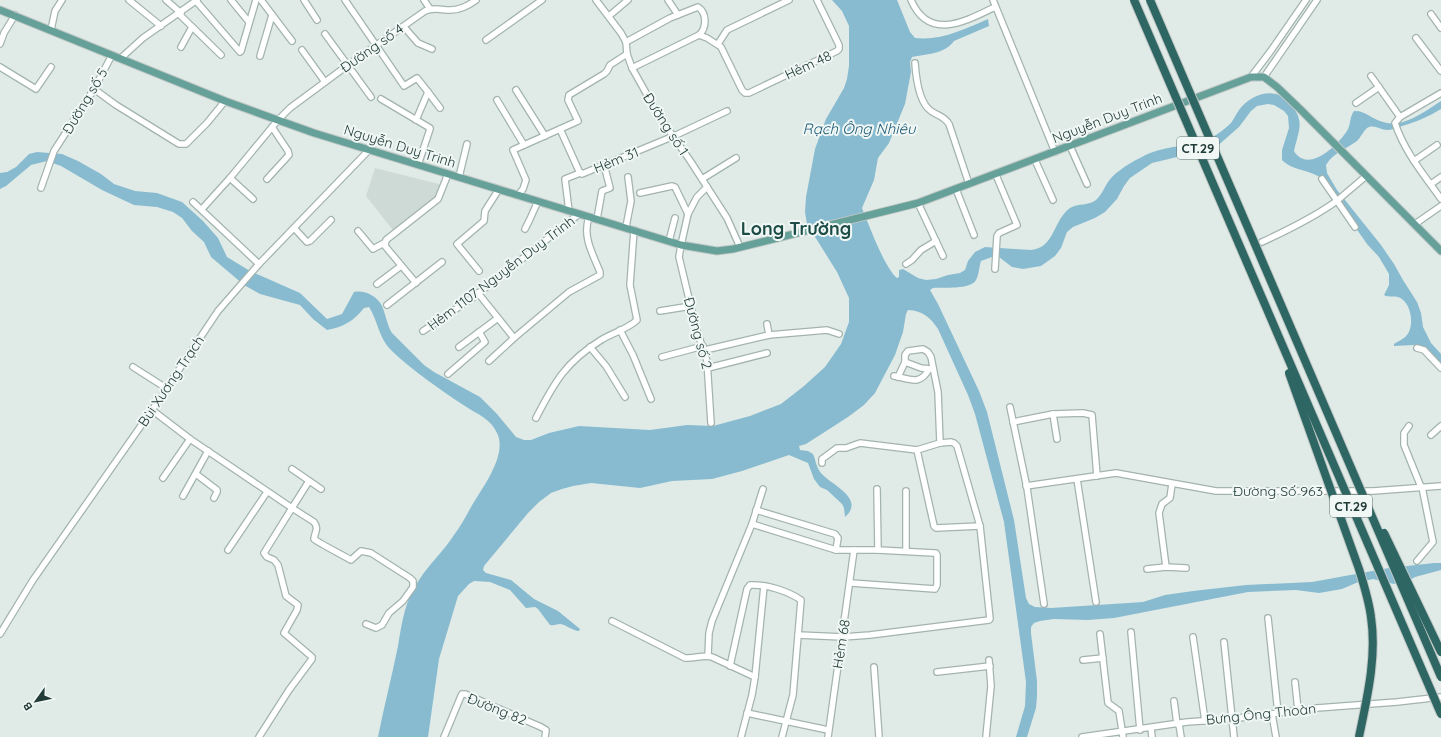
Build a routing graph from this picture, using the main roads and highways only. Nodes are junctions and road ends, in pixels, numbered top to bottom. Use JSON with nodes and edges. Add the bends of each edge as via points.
{"nodes":[{"id":1,"x":1134,"y":0,"type":"edge"},
{"id":2,"x":1150,"y":0,"type":"edge"},
{"id":3,"x":0,"y":10,"type":"edge"},
{"id":4,"x":1441,"y":250,"type":"edge"},
{"id":5,"x":1275,"y":291,"type":"junction"},
{"id":6,"x":1262,"y":297,"type":"junction"},
{"id":7,"x":1441,"y":652,"type":"edge"},
{"id":8,"x":1441,"y":677,"type":"edge"},
{"id":9,"x":1441,"y":714,"type":"edge"},
{"id":10,"x":1359,"y":737,"type":"edge"}],
"edges":[{"from":1,"to":6,"type":"highway","number":"CT.29","bridge":true},
{"from":2,"to":5,"type":"highway","number":"CT.29","bridge":true},
{"from":3,"to":4,"type":"main road","name":"Nguyễn Duy Trinh","via":[[278,120],[680,245],[717,251],[918,203],[1251,77],[1264,77]]},
{"from":5,"to":7,"type":"highway","bridge":true},
{"from":5,"to":8,"type":"highway","number":"CT.29","bridge":true},
{"from":6,"to":9,"type":"highway","number":"CT.29","bridge":true},
{"from":6,"to":10,"type":"highway","bridge":true,"via":[[1366,593],[1371,617],[1372,664]]}]}
